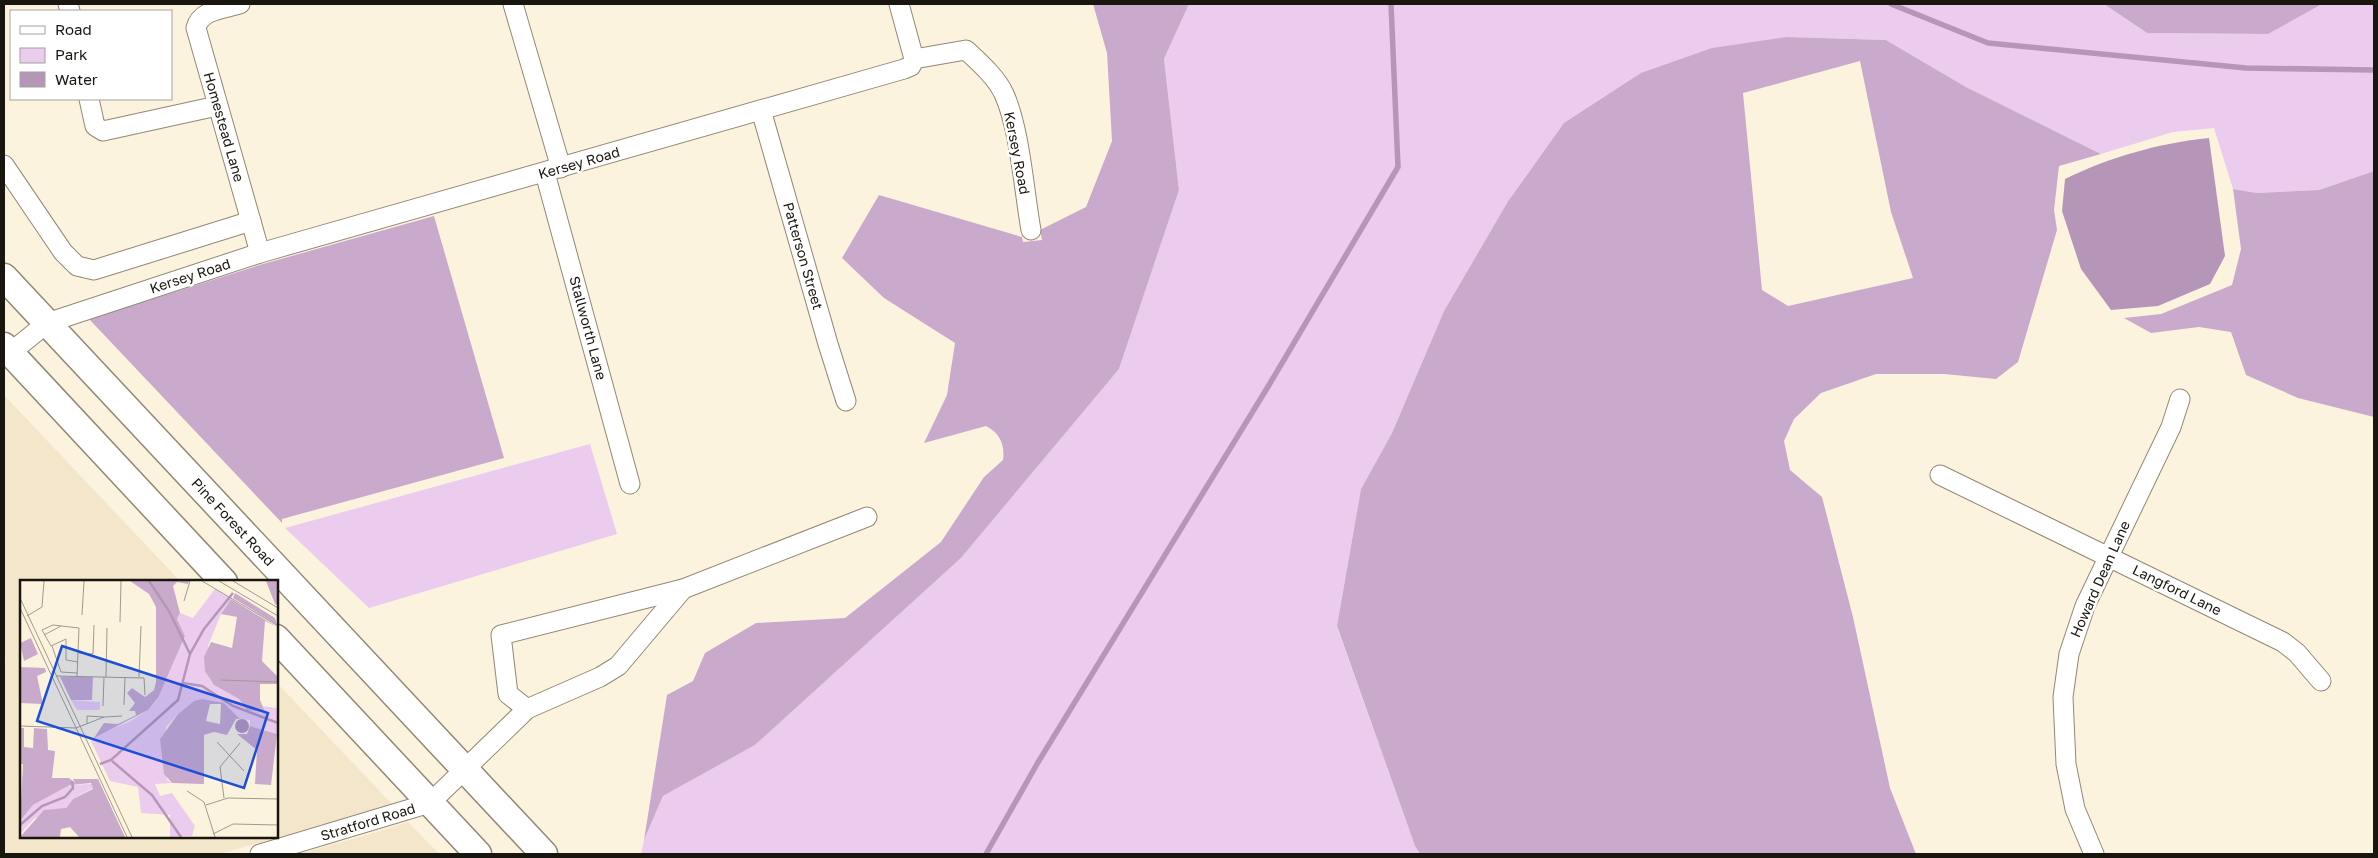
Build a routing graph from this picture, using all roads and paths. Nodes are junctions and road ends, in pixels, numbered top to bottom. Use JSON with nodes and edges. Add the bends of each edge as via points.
{"nodes":[{"id":1,"x":240,"y":4,"type":"edge"},
{"id":2,"x":513,"y":4,"type":"edge"},
{"id":3,"x":899,"y":4,"type":"edge"},
{"id":4,"x":202,"y":9,"type":"edge"},
{"id":5,"x":914,"y":59,"type":"junction"},
{"id":6,"x":89,"y":100,"type":"edge"},
{"id":7,"x":217,"y":106,"type":"junction"},
{"id":8,"x":761,"y":110,"type":"junction"},
{"id":9,"x":4,"y":165,"type":"edge"},
{"id":10,"x":553,"y":170,"type":"junction"},
{"id":11,"x":250,"y":221,"type":"junction"},
{"id":12,"x":1031,"y":230,"type":"dead end"},
{"id":13,"x":260,"y":254,"type":"junction"},
{"id":14,"x":4,"y":277,"type":"edge"},
{"id":15,"x":46,"y":323,"type":"junction"},
{"id":16,"x":7,"y":349,"type":"edge"},
{"id":17,"x":2180,"y":399,"type":"dead end"},
{"id":18,"x":846,"y":401,"type":"dead end"},
{"id":19,"x":1940,"y":475,"type":"dead end"},
{"id":20,"x":630,"y":484,"type":"dead end"},
{"id":21,"x":867,"y":517,"type":"dead end"},
{"id":22,"x":2108,"y":557,"type":"junction"},
{"id":23,"x":222,"y":580,"type":"edge"},
{"id":24,"x":683,"y":589,"type":"junction"},
{"id":25,"x":278,"y":640,"type":"edge"},
{"id":26,"x":2321,"y":681,"type":"dead end"},
{"id":27,"x":527,"y":709,"type":"junction"},
{"id":28,"x":464,"y":768,"type":"junction"},
{"id":29,"x":430,"y":803,"type":"junction"},
{"id":30,"x":260,"y":854,"type":"edge"},
{"id":31,"x":478,"y":854,"type":"edge"},
{"id":32,"x":544,"y":854,"type":"edge"},
{"id":33,"x":2094,"y":854,"type":"edge"}],
"edges":[{"from":1,"to":4,"type":"street"},
{"from":2,"to":10,"type":"street","name":"Stallworth Lane"},
{"from":3,"to":5,"type":"street"},
{"from":4,"to":7,"type":"street","name":"Homestead Lane","via":[[196,28]]},
{"from":5,"to":8,"type":"street","name":"Kersey Road","via":[[911,66],[904,69]]},
{"from":5,"to":12,"type":"street","name":"Kersey Road","via":[[966,50],[1004,93],[1014,129]]},
{"from":6,"to":7,"type":"street","via":[[95,126],[103,131]]},
{"from":7,"to":11,"type":"street","name":"Homestead Lane"},
{"from":8,"to":10,"type":"street","name":"Kersey Road"},
{"from":8,"to":18,"type":"street","name":"Patterson Street"},
{"from":9,"to":11,"type":"street","via":[[63,252],[77,266],[94,270]]},
{"from":10,"to":13,"type":"street","name":"Kersey Road"},
{"from":10,"to":20,"type":"street","name":"Stallworth Lane"},
{"from":11,"to":13,"type":"street","name":"Homestead Lane"},
{"from":13,"to":15,"type":"street","name":"Kersey Road"},
{"from":14,"to":15,"type":"main road","name":"Pine Forest Road"},
{"from":15,"to":16,"type":"street","name":"Kersey Road"},
{"from":15,"to":28,"type":"main road","name":"Pine Forest Road"},
{"from":16,"to":23,"type":"main road"},
{"from":17,"to":22,"type":"street","name":"Howard Dean Lane","via":[[2170,427]]},
{"from":19,"to":22,"type":"street","name":"Langford Lane"},
{"from":21,"to":24,"type":"street"},
{"from":22,"to":26,"type":"street","name":"Langford Lane","via":[[2282,642],[2298,653]]},
{"from":22,"to":33,"type":"street","name":"Howard Dean Lane","via":[[2075,633],[2063,697],[2069,786]]},
{"from":24,"to":27,"type":"street","name":"Stratford Road","via":[[618,666]]},
{"from":24,"to":27,"type":"street","via":[[501,635],[508,694]]},
{"from":25,"to":29,"type":"main road"},
{"from":27,"to":28,"type":"street","name":"Stratford Road"},
{"from":28,"to":29,"type":"street","name":"Stratford Road"},
{"from":28,"to":32,"type":"main road","name":"Pine Forest Road"},
{"from":29,"to":30,"type":"street","name":"Stratford Road"},
{"from":29,"to":31,"type":"main road"}]}
